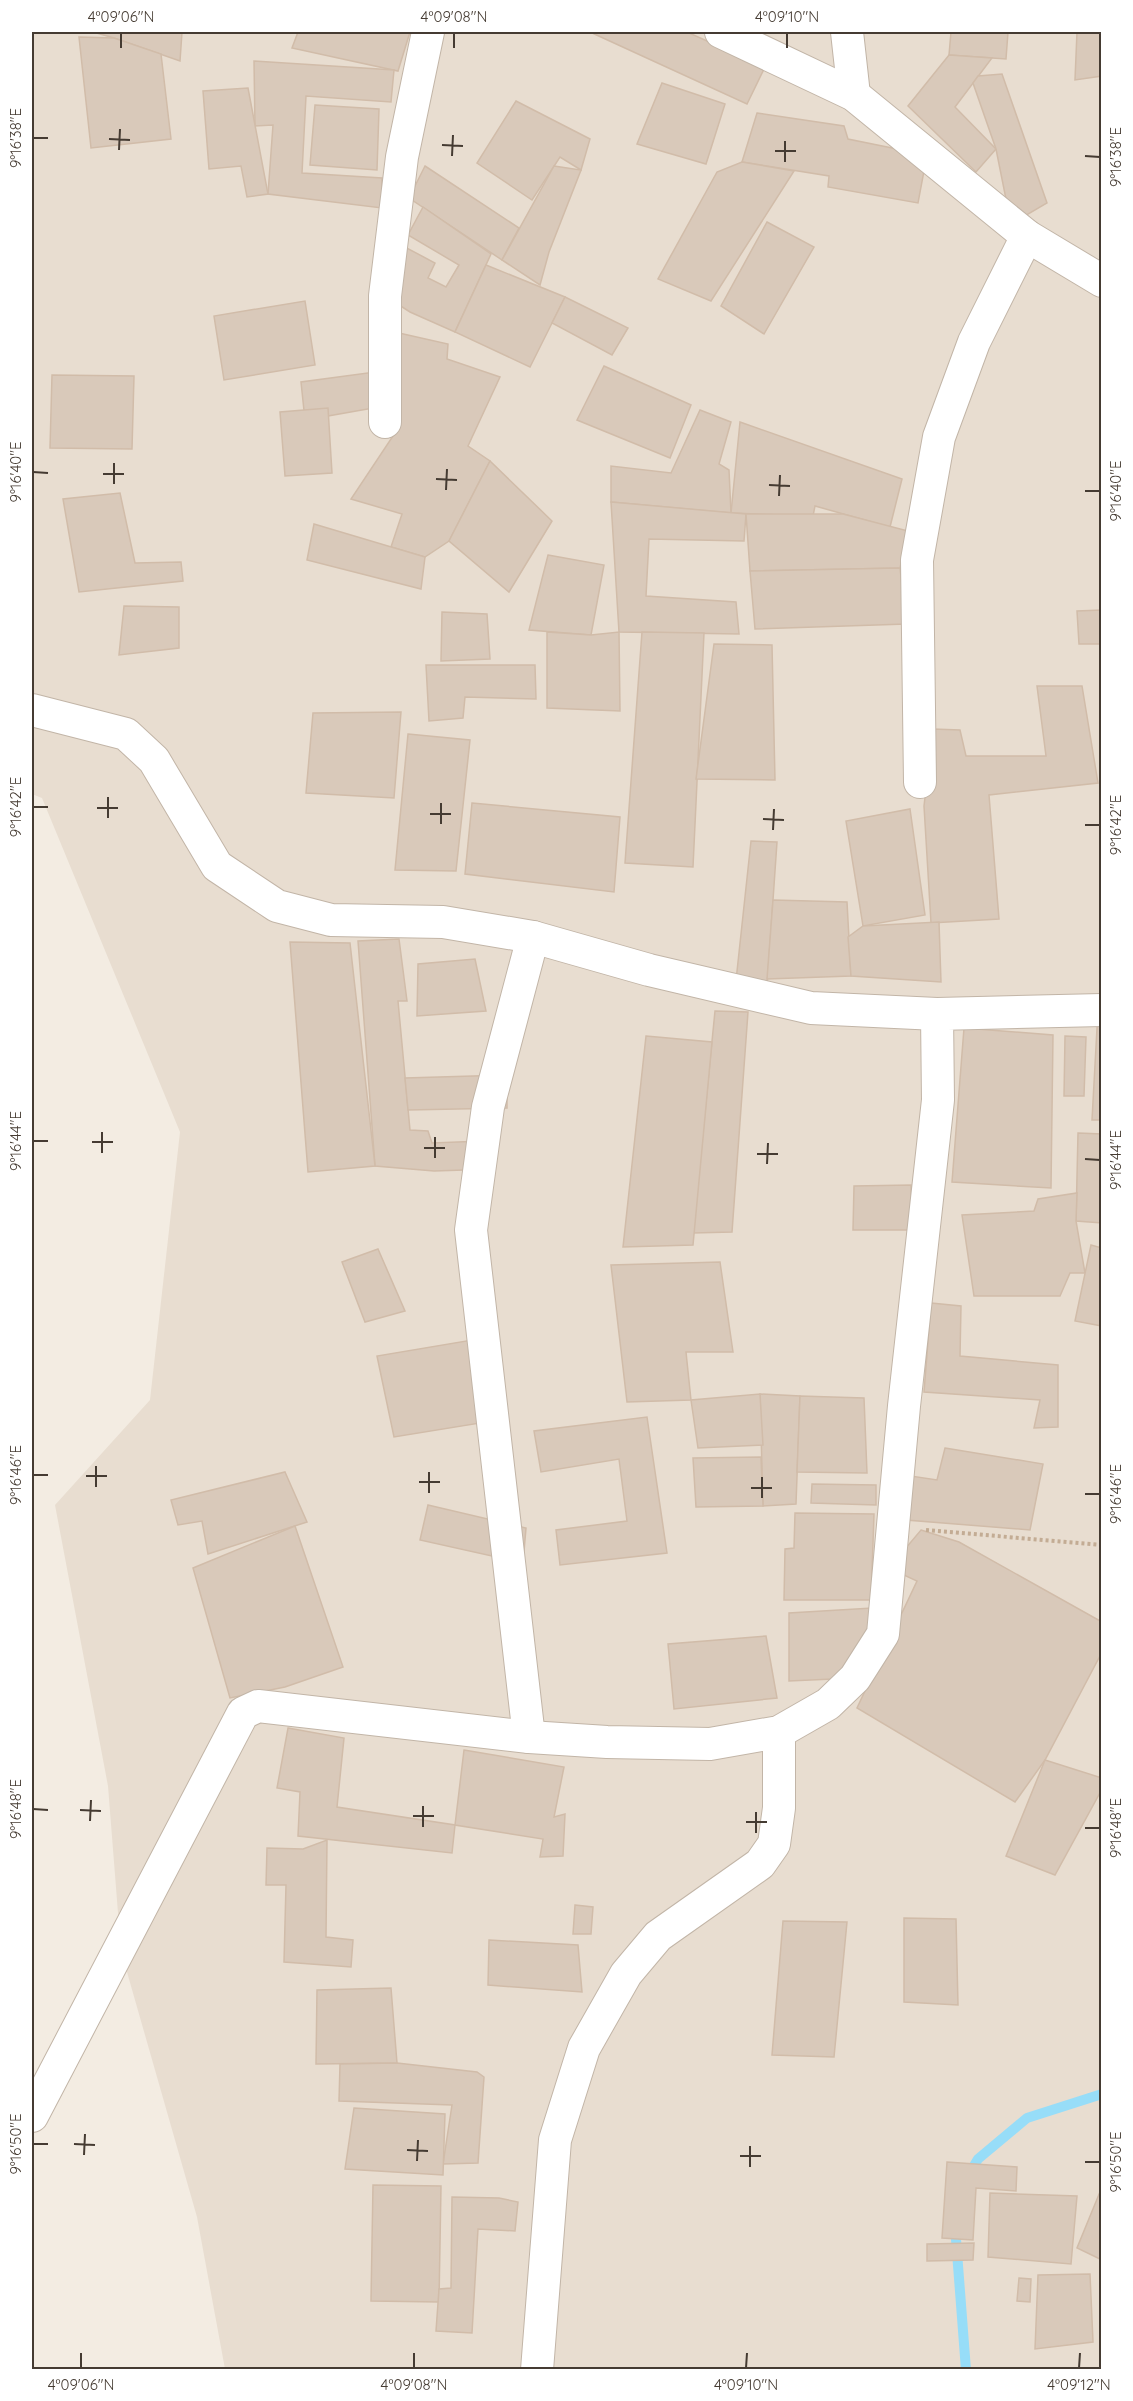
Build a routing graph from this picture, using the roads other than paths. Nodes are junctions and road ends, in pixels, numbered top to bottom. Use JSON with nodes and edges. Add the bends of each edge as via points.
{"nodes":[{"id":1,"x":428,"y":32,"type":"edge"},
{"id":2,"x":721,"y":32,"type":"edge"},
{"id":3,"x":847,"y":32,"type":"edge"},
{"id":4,"x":854,"y":95,"type":"junction"},
{"id":5,"x":1026,"y":236,"type":"junction"},
{"id":6,"x":1101,"y":281,"type":"edge"},
{"id":7,"x":385,"y":422,"type":"dead end"},
{"id":8,"x":32,"y":710,"type":"edge"},
{"id":9,"x":920,"y":782,"type":"dead end"},
{"id":10,"x":533,"y":937,"type":"junction"},
{"id":11,"x":1101,"y":1010,"type":"edge"},
{"id":12,"x":937,"y":1014,"type":"junction"},
{"id":13,"x":779,"y":1732,"type":"junction"},
{"id":14,"x":529,"y":1737,"type":"junction"},
{"id":15,"x":32,"y":2116,"type":"edge"},
{"id":16,"x":537,"y":2370,"type":"edge"}],
"edges":[{"from":1,"to":7,"type":"street","via":[[402,157],[386,296]]},
{"from":2,"to":4,"type":"street"},
{"from":3,"to":4,"type":"street"},
{"from":4,"to":5,"type":"street"},
{"from":5,"to":6,"type":"street"},
{"from":5,"to":9,"type":"street","via":[[974,342],[939,437],[917,560]]},
{"from":8,"to":10,"type":"street","via":[[126,734],[154,760],[217,866],[277,906],[331,920],[444,922]]},
{"from":10,"to":12,"type":"street","via":[[649,970],[811,1008]]},
{"from":10,"to":14,"type":"street","via":[[488,1107],[471,1230]]},
{"from":11,"to":12,"type":"street"},
{"from":12,"to":13,"type":"street","via":[[938,1100],[884,1634],[862,1670],[828,1704]]},
{"from":13,"to":14,"type":"street","via":[[710,1744]]},
{"from":13,"to":16,"type":"street","via":[[774,1844],[760,1864],[658,1936],[626,1974],[584,2048],[555,2140]]},
{"from":14,"to":15,"type":"street","via":[[258,1706],[243,1713]]}]}
